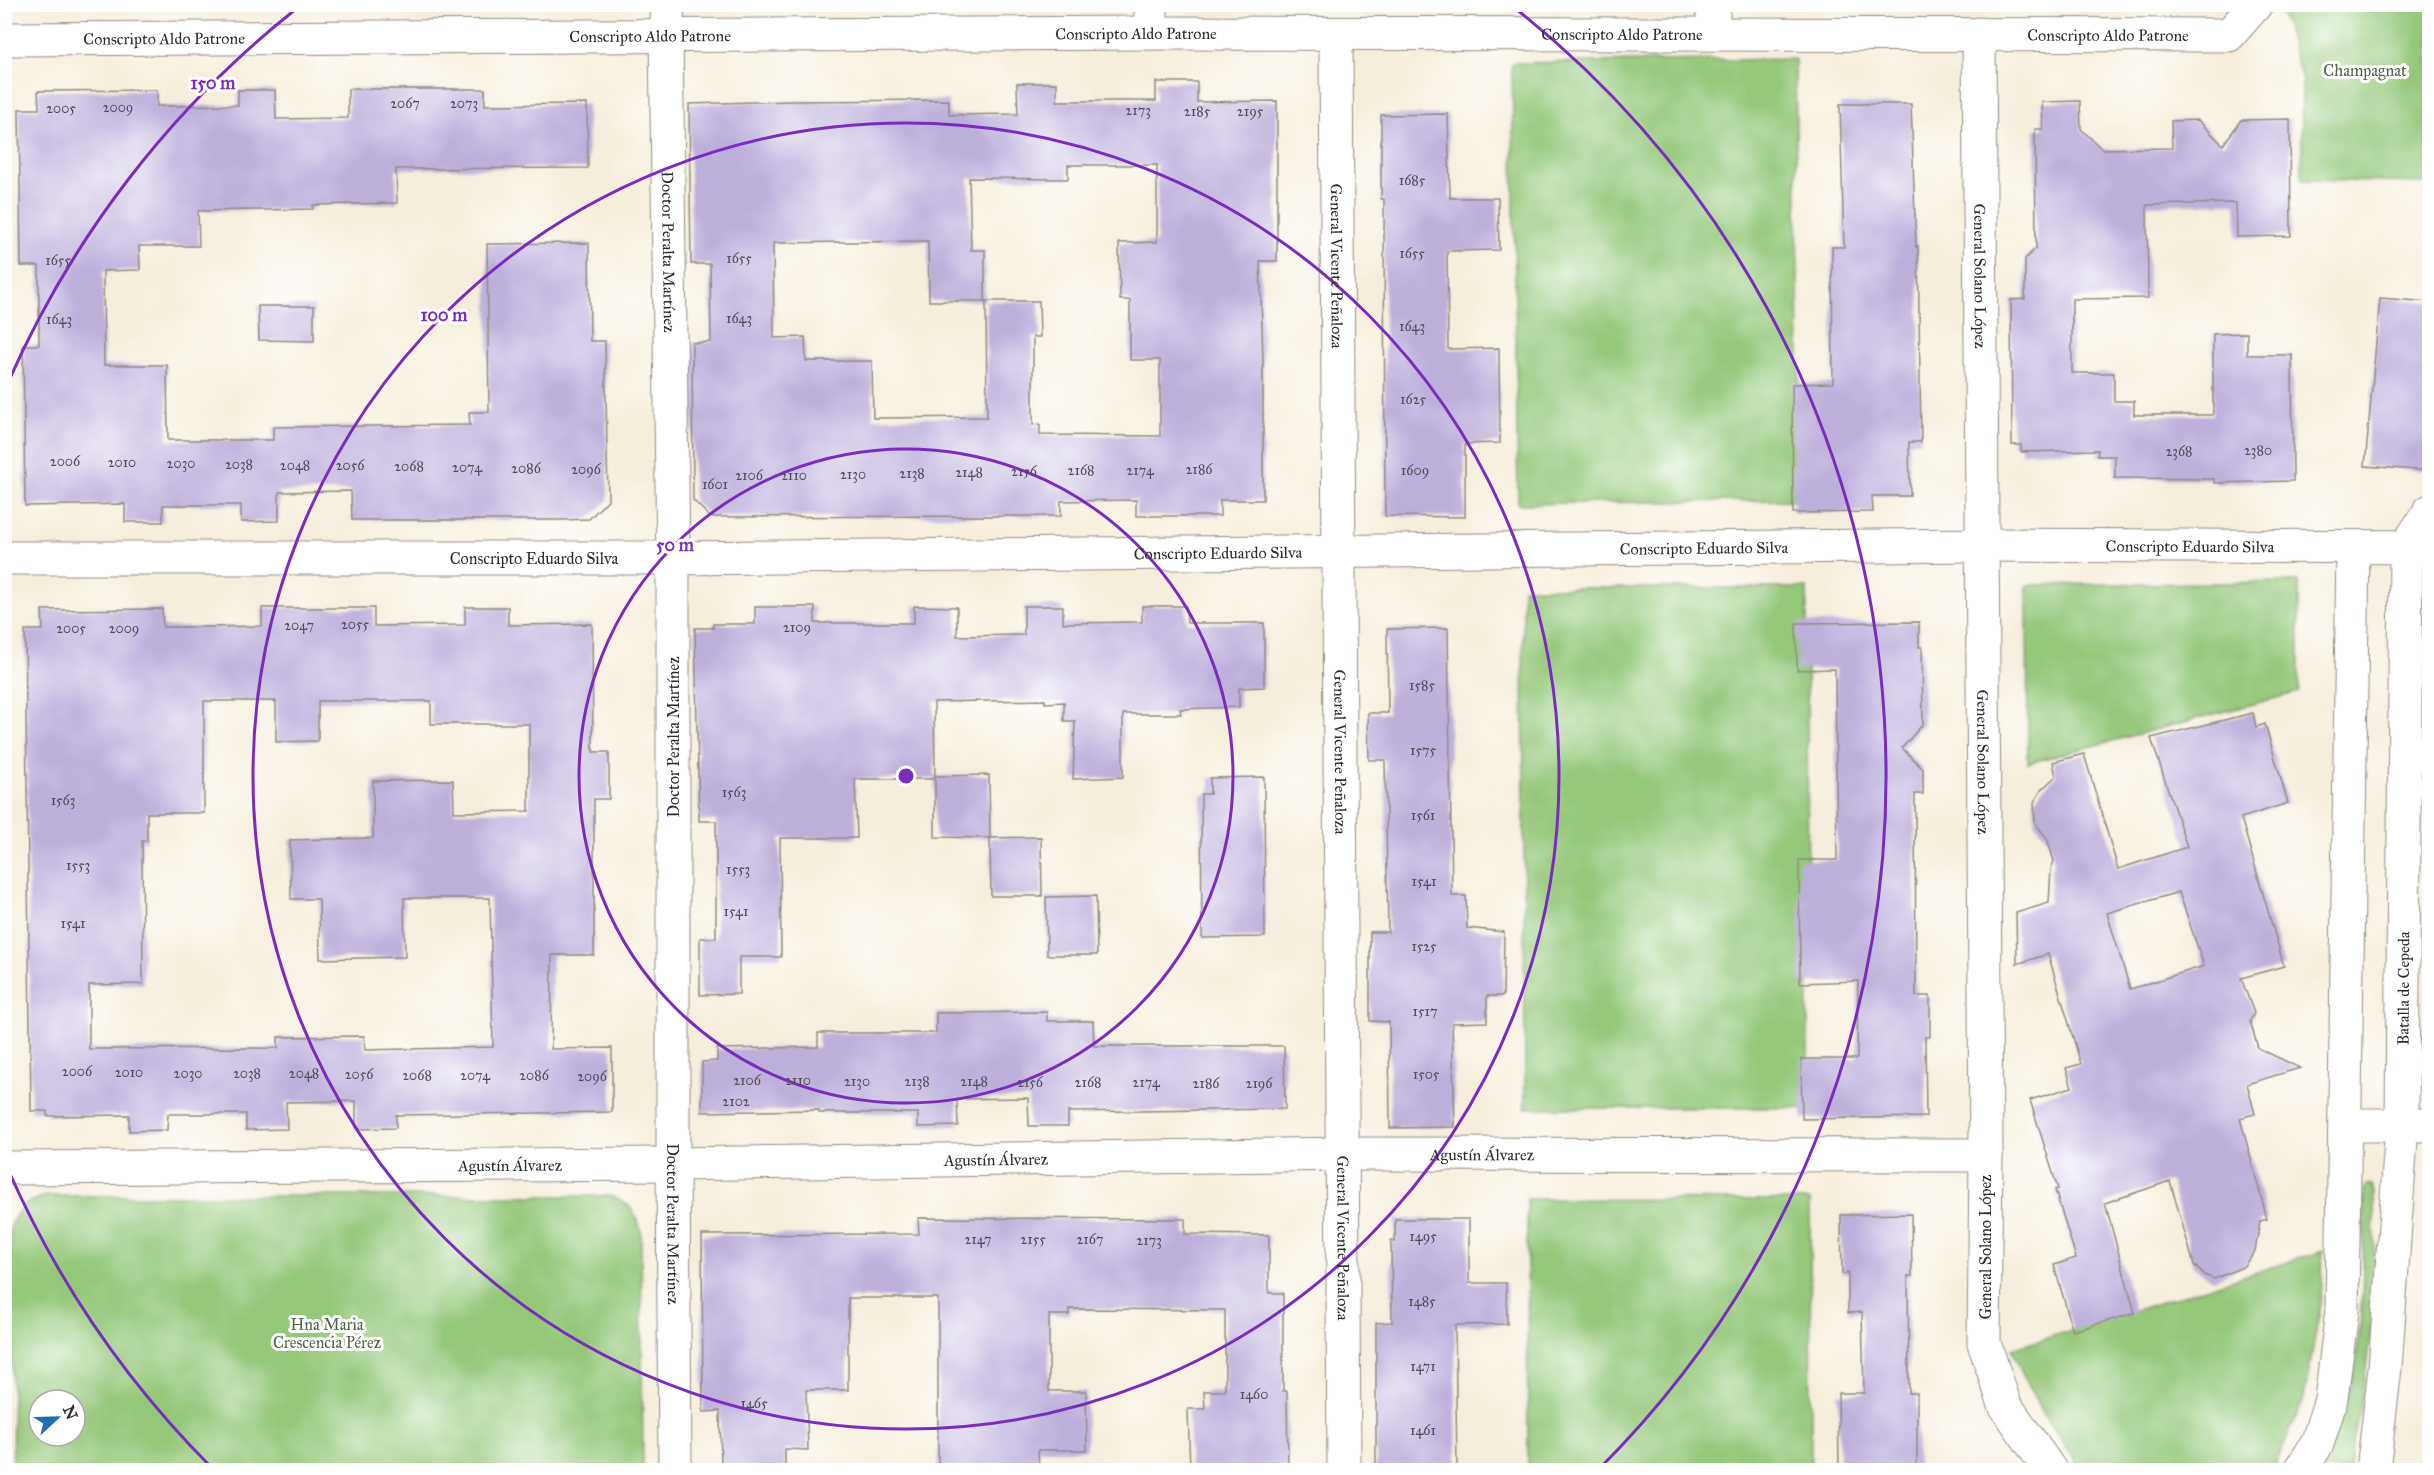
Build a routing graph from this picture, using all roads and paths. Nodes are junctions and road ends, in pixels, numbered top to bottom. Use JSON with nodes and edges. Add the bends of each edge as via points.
{"nodes":[{"id":1,"x":2256,"y":4,"type":"edge"},
{"id":2,"x":667,"y":19,"type":"edge"},
{"id":3,"x":1151,"y":19,"type":"edge"},
{"id":4,"x":1713,"y":19,"type":"edge"},
{"id":5,"x":1336,"y":34,"type":"junction"},
{"id":6,"x":1979,"y":34,"type":"junction"},
{"id":7,"x":4,"y":39,"type":"edge"},
{"id":8,"x":2430,"y":511,"type":"edge"},
{"id":9,"x":1982,"y":545,"type":"junction"},
{"id":10,"x":2353,"y":547,"type":"junction"},
{"id":11,"x":2418,"y":547,"type":"edge"},
{"id":12,"x":1338,"y":550,"type":"junction"},
{"id":13,"x":4,"y":558,"type":"edge"},
{"id":14,"x":673,"y":558,"type":"junction"},
{"id":15,"x":2346,"y":1125,"type":"junction"},
{"id":16,"x":2416,"y":1125,"type":"edge"},
{"id":17,"x":1344,"y":1154,"type":"junction"},
{"id":18,"x":1986,"y":1155,"type":"junction"},
{"id":19,"x":673,"y":1164,"type":"junction"},
{"id":20,"x":4,"y":1168,"type":"edge"},
{"id":21,"x":675,"y":1470,"type":"edge"},
{"id":22,"x":1344,"y":1470,"type":"edge"},
{"id":23,"x":2050,"y":1470,"type":"edge"},
{"id":24,"x":2301,"y":1470,"type":"edge"},
{"id":25,"x":2373,"y":1470,"type":"edge"}],
"edges":[{"from":1,"to":6,"type":"street","name":"Conscripto Aldo Patrone","via":[[2229,35]]},
{"from":2,"to":3,"type":"street","name":"Conscripto Aldo Patrone"},
{"from":2,"to":7,"type":"street","name":"Conscripto Aldo Patrone"},
{"from":2,"to":14,"type":"street","name":"Doctor Peralta Martínez"},
{"from":3,"to":5,"type":"street","name":"Conscripto Aldo Patrone"},
{"from":4,"to":5,"type":"street","name":"Conscripto Aldo Patrone"},
{"from":4,"to":6,"type":"street","name":"Conscripto Aldo Patrone"},
{"from":5,"to":12,"type":"street","name":"General Vicente Peñaloza"},
{"from":6,"to":9,"type":"street","name":"General Solano López"},
{"from":8,"to":11,"type":"street"},
{"from":9,"to":10,"type":"street","name":"Conscripto Eduardo Silva"},
{"from":9,"to":12,"type":"street","name":"Conscripto Eduardo Silva"},
{"from":9,"to":18,"type":"street","name":"General Solano López"},
{"from":10,"to":11,"type":"street","name":"Conscripto Eduardo Silva"},
{"from":10,"to":15,"type":"street"},
{"from":11,"to":16,"type":"street","name":"Batalla de Cepeda"},
{"from":12,"to":14,"type":"street","name":"Conscripto Eduardo Silva"},
{"from":12,"to":17,"type":"street","name":"General Vicente Peñaloza"},
{"from":13,"to":14,"type":"street","name":"Conscripto Eduardo Silva"},
{"from":14,"to":19,"type":"street","name":"Doctor Peralta Martínez"},
{"from":15,"to":16,"type":"street"},
{"from":15,"to":24,"type":"street","via":[[2342,1311],[2331,1399],[2317,1444]]},
{"from":16,"to":25,"type":"street","name":"Batalla de Cepeda"},
{"from":17,"to":18,"type":"street","name":"Agustín Álvarez"},
{"from":17,"to":19,"type":"street","name":"Agustín Álvarez"},
{"from":17,"to":22,"type":"street","name":"General Vicente Peñaloza"},
{"from":18,"to":23,"type":"street","name":"General Solano López","via":[[1984,1343],[2005,1405]]},
{"from":19,"to":20,"type":"street","name":"Agustín Álvarez"},
{"from":19,"to":21,"type":"street","name":"Doctor Peralta Martínez"}]}
